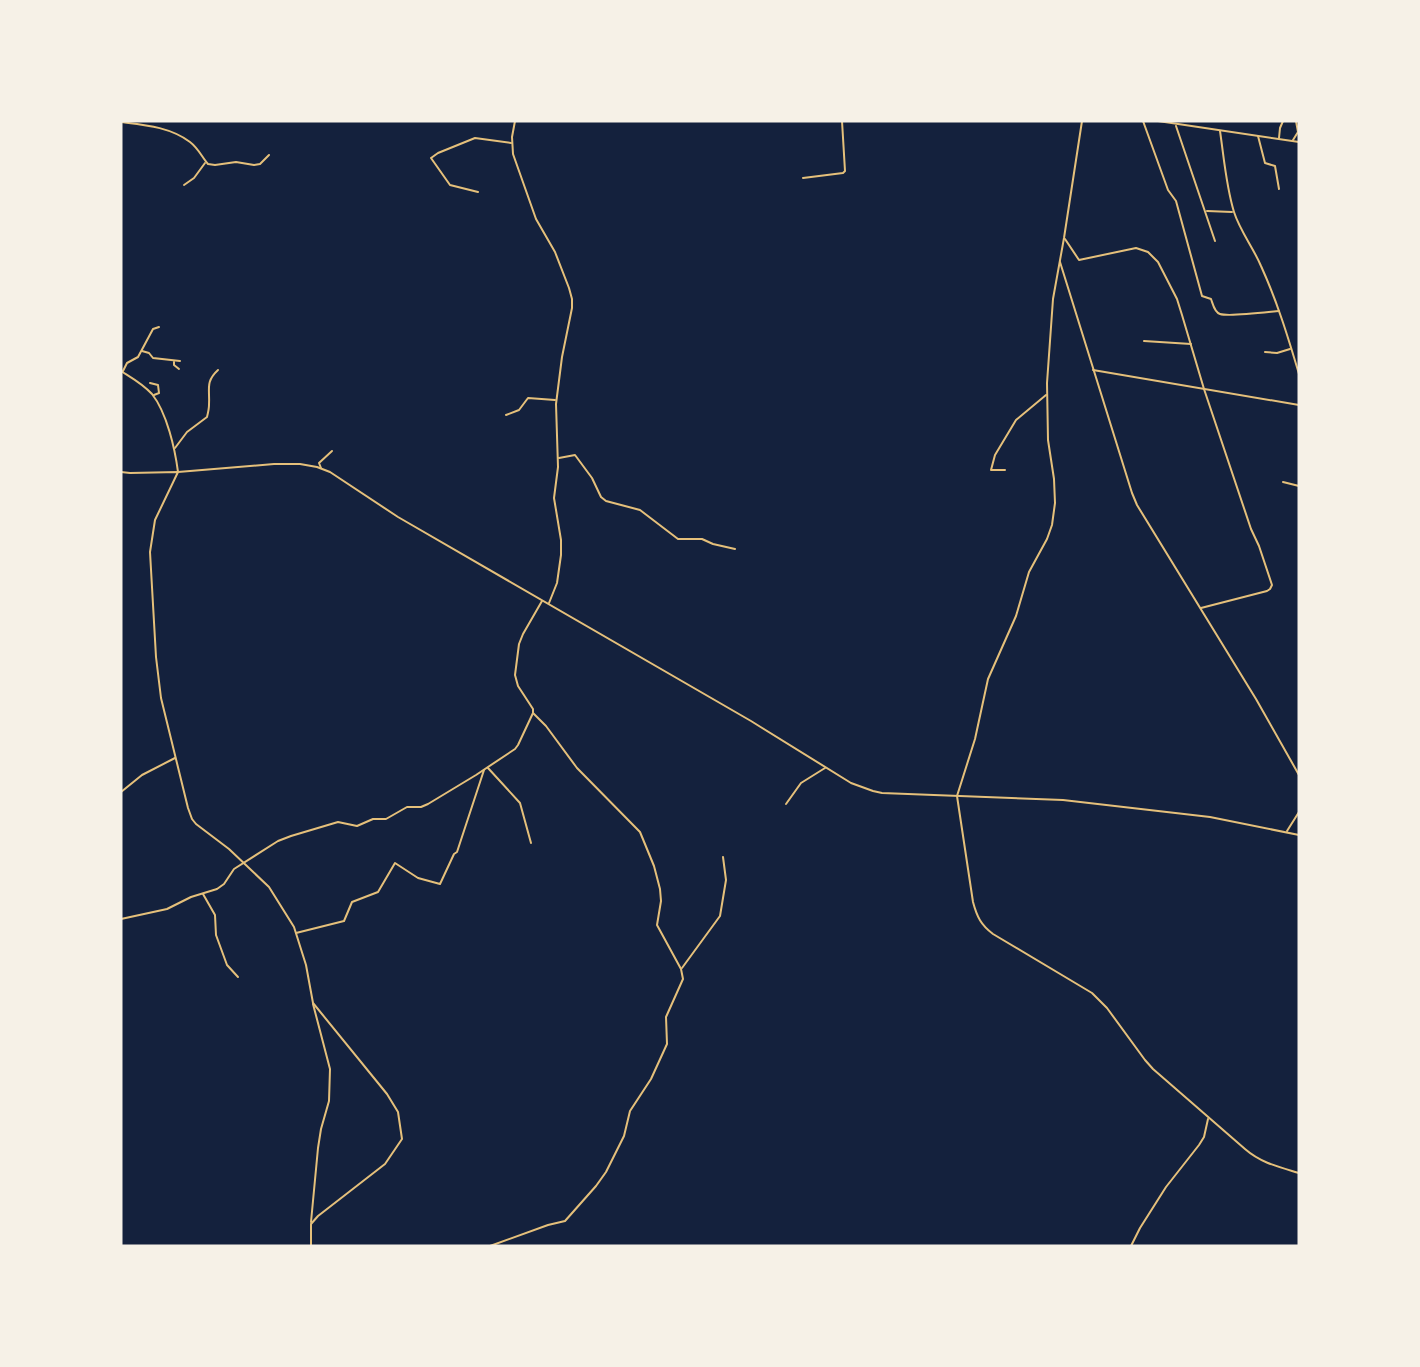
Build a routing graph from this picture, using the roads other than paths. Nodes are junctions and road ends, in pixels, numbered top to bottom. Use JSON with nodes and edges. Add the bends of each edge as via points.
{"nodes":[{"id":1,"x":515,"y":121,"type":"edge"},
{"id":2,"x":842,"y":121,"type":"edge"},
{"id":3,"x":1082,"y":121,"type":"edge"},
{"id":4,"x":1143,"y":121,"type":"edge"},
{"id":5,"x":1158,"y":121,"type":"edge"},
{"id":6,"x":1283,"y":121,"type":"edge"},
{"id":7,"x":1296,"y":121,"type":"edge"},
{"id":8,"x":121,"y":122,"type":"edge"},
{"id":9,"x":1176,"y":124,"type":"junction"},
{"id":10,"x":1220,"y":131,"type":"junction"},
{"id":11,"x":1258,"y":136,"type":"junction"},
{"id":12,"x":1278,"y":138,"type":"junction"},
{"id":13,"x":1292,"y":141,"type":"junction"},
{"id":14,"x":1299,"y":142,"type":"edge"},
{"id":15,"x":512,"y":143,"type":"junction"},
{"id":16,"x":269,"y":155,"type":"dead end"},
{"id":17,"x":206,"y":162,"type":"junction"},
{"id":18,"x":803,"y":178,"type":"dead end"},
{"id":19,"x":184,"y":185,"type":"dead end"},
{"id":20,"x":1279,"y":189,"type":"dead end"},
{"id":21,"x":478,"y":192,"type":"dead end"},
{"id":22,"x":1205,"y":211,"type":"junction"},
{"id":23,"x":1234,"y":212,"type":"junction"},
{"id":24,"x":1064,"y":238,"type":"junction"},
{"id":25,"x":1215,"y":241,"type":"dead end"},
{"id":26,"x":1060,"y":261,"type":"junction"},
{"id":27,"x":1279,"y":311,"type":"junction"},
{"id":28,"x":159,"y":327,"type":"dead end"},
{"id":29,"x":1144,"y":341,"type":"dead end"},
{"id":30,"x":1192,"y":344,"type":"junction"},
{"id":31,"x":1291,"y":348,"type":"junction"},
{"id":32,"x":141,"y":351,"type":"junction"},
{"id":33,"x":1265,"y":352,"type":"dead end"},
{"id":34,"x":174,"y":361,"type":"junction"},
{"id":35,"x":180,"y":361,"type":"dead end"},
{"id":36,"x":179,"y":369,"type":"dead end"},
{"id":37,"x":218,"y":370,"type":"dead end"},
{"id":38,"x":1093,"y":370,"type":"junction"},
{"id":39,"x":121,"y":371,"type":"edge"},
{"id":40,"x":1299,"y":374,"type":"edge"},
{"id":41,"x":150,"y":383,"type":"dead end"},
{"id":42,"x":1204,"y":388,"type":"junction"},
{"id":43,"x":1047,"y":395,"type":"junction"},
{"id":44,"x":153,"y":396,"type":"junction"},
{"id":45,"x":556,"y":400,"type":"junction"},
{"id":46,"x":1299,"y":405,"type":"edge"},
{"id":47,"x":506,"y":415,"type":"dead end"},
{"id":48,"x":174,"y":449,"type":"junction"},
{"id":49,"x":332,"y":451,"type":"dead end"},
{"id":50,"x":558,"y":458,"type":"junction"},
{"id":51,"x":321,"y":469,"type":"junction"},
{"id":52,"x":1005,"y":470,"type":"dead end"},
{"id":53,"x":121,"y":472,"type":"edge"},
{"id":54,"x":178,"y":472,"type":"junction"},
{"id":55,"x":1283,"y":482,"type":"dead end"},
{"id":56,"x":1299,"y":486,"type":"edge"},
{"id":57,"x":735,"y":549,"type":"dead end"},
{"id":58,"x":542,"y":600,"type":"junction"},
{"id":59,"x":548,"y":604,"type":"junction"},
{"id":60,"x":1200,"y":608,"type":"junction"},
{"id":61,"x":533,"y":713,"type":"junction"},
{"id":62,"x":176,"y":757,"type":"junction"},
{"id":63,"x":486,"y":768,"type":"junction"},
{"id":64,"x":826,"y":768,"type":"junction"},
{"id":65,"x":1299,"y":775,"type":"edge"},
{"id":66,"x":121,"y":792,"type":"edge"},
{"id":67,"x":957,"y":796,"type":"junction"},
{"id":68,"x":786,"y":804,"type":"dead end"},
{"id":69,"x":1299,"y":811,"type":"edge"},
{"id":70,"x":1287,"y":832,"type":"junction"},
{"id":71,"x":1299,"y":835,"type":"edge"},
{"id":72,"x":531,"y":843,"type":"dead end"},
{"id":73,"x":723,"y":857,"type":"dead end"},
{"id":74,"x":243,"y":863,"type":"junction"},
{"id":75,"x":202,"y":894,"type":"junction"},
{"id":76,"x":121,"y":919,"type":"edge"},
{"id":77,"x":296,"y":933,"type":"junction"},
{"id":78,"x":681,"y":969,"type":"junction"},
{"id":79,"x":238,"y":977,"type":"dead end"},
{"id":80,"x":313,"y":1003,"type":"junction"},
{"id":81,"x":1208,"y":1118,"type":"junction"},
{"id":82,"x":1299,"y":1173,"type":"edge"},
{"id":83,"x":311,"y":1224,"type":"junction"},
{"id":84,"x":311,"y":1246,"type":"edge"},
{"id":85,"x":490,"y":1246,"type":"edge"},
{"id":86,"x":1132,"y":1246,"type":"edge"}],
"edges":[{"from":1,"to":15,"type":"street"},
{"from":2,"to":18,"type":"street","via":[[845,171]]},
{"from":3,"to":24,"type":"street"},
{"from":4,"to":27,"type":"street","via":[[1176,201],[1202,296],[1211,299],[1220,314]]},
{"from":5,"to":9,"type":"street"},
{"from":6,"to":12,"type":"street"},
{"from":7,"to":13,"type":"street","via":[[1298,132]]},
{"from":8,"to":17,"type":"street","via":[[171,131],[193,144]]},
{"from":9,"to":10,"type":"street"},
{"from":9,"to":22,"type":"street"},
{"from":10,"to":11,"type":"street"},
{"from":10,"to":23,"type":"street"},
{"from":11,"to":12,"type":"street"},
{"from":11,"to":20,"type":"street","via":[[1265,163],[1275,166]]},
{"from":12,"to":13,"type":"street"},
{"from":13,"to":14,"type":"street"},
{"from":15,"to":21,"type":"street","via":[[475,138],[431,158],[450,186]]},
{"from":15,"to":45,"type":"street","via":[[533,211],[555,252],[572,299]]},
{"from":16,"to":17,"type":"street","via":[[254,165]]},
{"from":17,"to":19,"type":"street"},
{"from":22,"to":23,"type":"street"},
{"from":22,"to":25,"type":"street"},
{"from":23,"to":27,"type":"street"},
{"from":24,"to":26,"type":"street"},
{"from":24,"to":30,"type":"street","via":[[1080,260],[1136,248],[1154,257],[1177,299]]},
{"from":26,"to":38,"type":"street"},
{"from":26,"to":43,"type":"street"},
{"from":27,"to":31,"type":"street"},
{"from":28,"to":32,"type":"street","via":[[153,329]]},
{"from":29,"to":30,"type":"street"},
{"from":30,"to":42,"type":"street"},
{"from":31,"to":33,"type":"street"},
{"from":31,"to":40,"type":"street"},
{"from":32,"to":34,"type":"street"},
{"from":32,"to":39,"type":"street"},
{"from":34,"to":35,"type":"street"},
{"from":34,"to":36,"type":"street"},
{"from":37,"to":48,"type":"street","via":[[211,376],[207,417]]},
{"from":38,"to":42,"type":"street"},
{"from":38,"to":60,"type":"street","via":[[1132,493]]},
{"from":39,"to":44,"type":"street"},
{"from":41,"to":44,"type":"street","via":[[158,385],[159,393]]},
{"from":42,"to":46,"type":"street"},
{"from":42,"to":60,"type":"street","via":[[1272,585]]},
{"from":43,"to":52,"type":"street","via":[[1016,420],[995,455],[991,470]]},
{"from":43,"to":67,"type":"street","via":[[1055,503],[1052,525],[988,679]]},
{"from":44,"to":48,"type":"street"},
{"from":45,"to":47,"type":"street","via":[[528,398],[519,410]]},
{"from":45,"to":50,"type":"street"},
{"from":48,"to":54,"type":"street"},
{"from":49,"to":51,"type":"street","via":[[319,463]]},
{"from":50,"to":57,"type":"street","via":[[575,455],[601,497],[640,510],[678,539],[702,539]]},
{"from":50,"to":59,"type":"street","via":[[554,498],[561,555],[558,583]]},
{"from":51,"to":54,"type":"street","via":[[274,464]]},
{"from":51,"to":58,"type":"street"},
{"from":53,"to":54,"type":"street"},
{"from":54,"to":62,"type":"street","via":[[155,520],[150,552],[161,698]]},
{"from":55,"to":56,"type":"street"},
{"from":58,"to":59,"type":"street"},
{"from":58,"to":61,"type":"street","via":[[519,644],[515,675]]},
{"from":59,"to":64,"type":"street"},
{"from":60,"to":65,"type":"street"},
{"from":61,"to":63,"type":"street","via":[[518,746]]},
{"from":61,"to":78,"type":"street","via":[[577,768],[640,832],[660,888],[657,925]]},
{"from":62,"to":66,"type":"street"},
{"from":62,"to":74,"type":"street","via":[[192,819]]},
{"from":63,"to":72,"type":"street","via":[[520,803]]},
{"from":63,"to":74,"type":"street","via":[[428,804],[358,826],[338,822],[291,836]]},
{"from":63,"to":77,"type":"street","via":[[457,852],[440,884],[418,878],[395,863],[378,892],[352,902],[344,921]]},
{"from":64,"to":67,"type":"street","via":[[873,791]]},
{"from":64,"to":68,"type":"street","via":[[801,783]]},
{"from":67,"to":70,"type":"street","via":[[1062,800],[1210,817]]},
{"from":67,"to":81,"type":"street","via":[[973,902],[982,926],[1092,993],[1153,1069]]},
{"from":69,"to":70,"type":"street"},
{"from":70,"to":71,"type":"street"},
{"from":73,"to":78,"type":"street","via":[[726,880],[720,916]]},
{"from":74,"to":75,"type":"street","via":[[224,884]]},
{"from":74,"to":77,"type":"street","via":[[269,887]]},
{"from":75,"to":76,"type":"street","via":[[167,909]]},
{"from":75,"to":79,"type":"street","via":[[215,915],[216,935],[227,965]]},
{"from":77,"to":80,"type":"street"},
{"from":78,"to":85,"type":"street","via":[[683,979],[666,1017],[667,1044],[630,1111],[624,1136],[603,1177],[565,1221]]},
{"from":80,"to":83,"type":"street","via":[[331,1080],[318,1148]]},
{"from":80,"to":83,"type":"street","via":[[387,1094],[398,1112],[402,1139],[386,1164]]},
{"from":81,"to":82,"type":"street","via":[[1257,1159]]},
{"from":81,"to":86,"type":"street","via":[[1199,1145],[1166,1187]]},
{"from":83,"to":84,"type":"street"}]}
